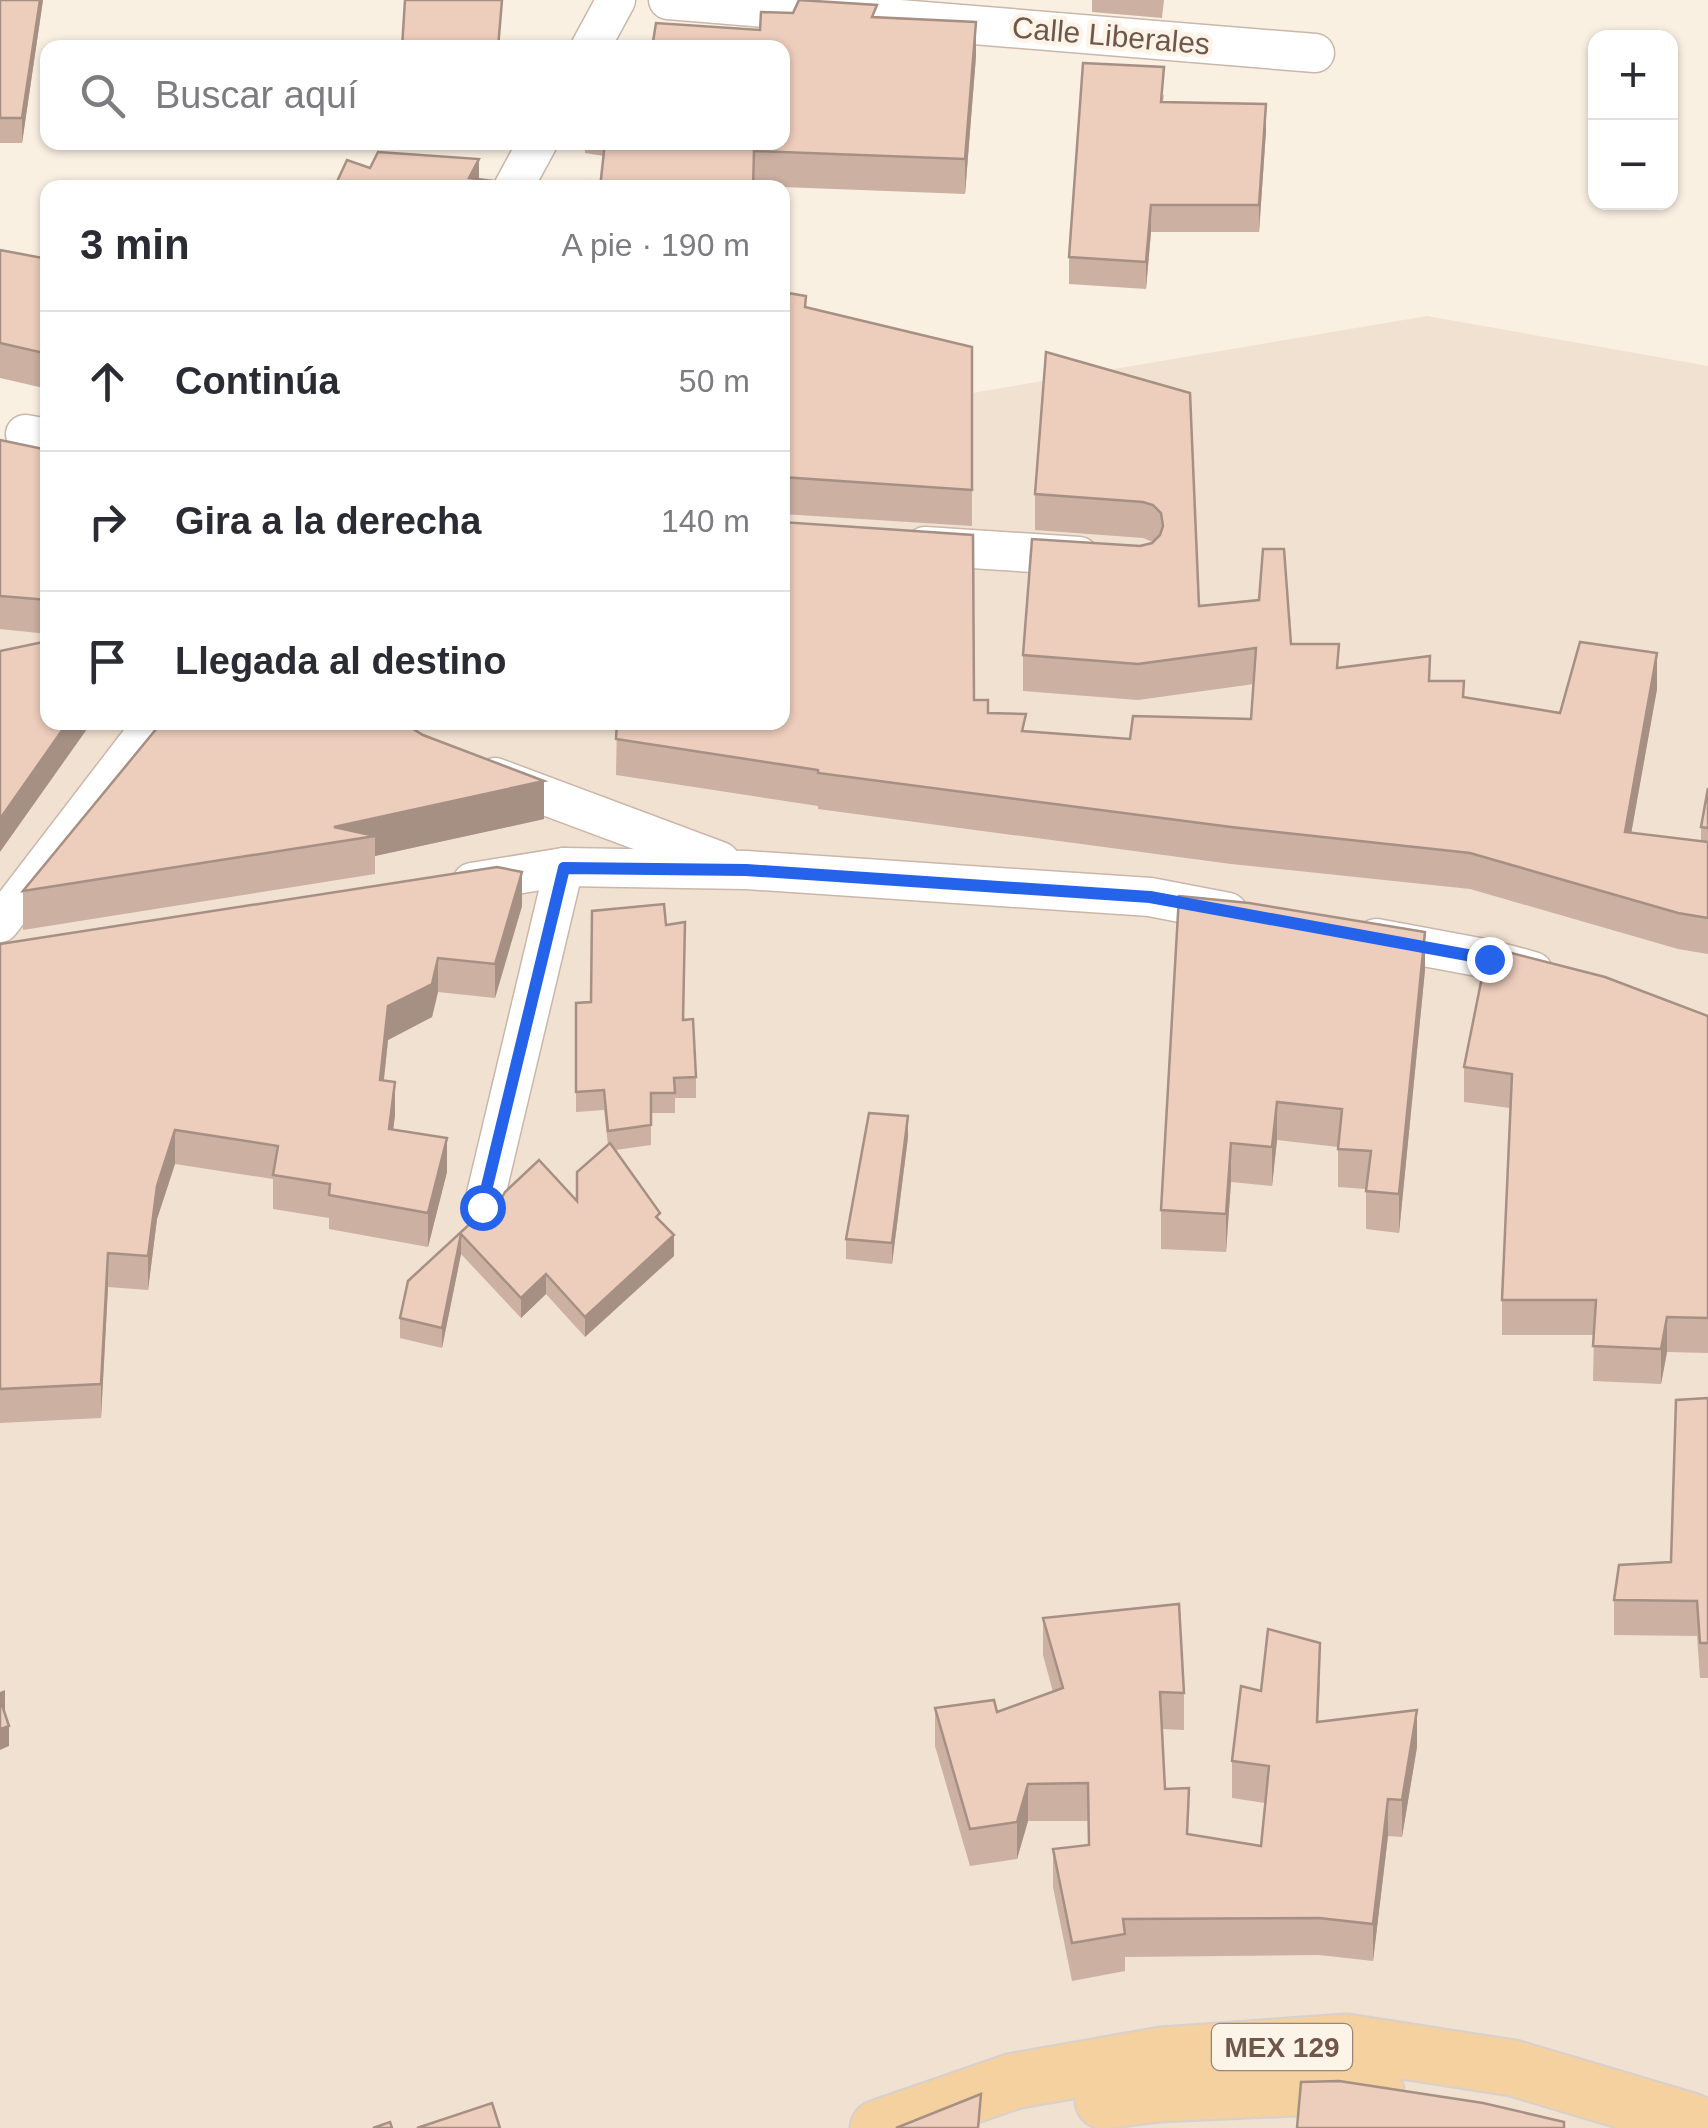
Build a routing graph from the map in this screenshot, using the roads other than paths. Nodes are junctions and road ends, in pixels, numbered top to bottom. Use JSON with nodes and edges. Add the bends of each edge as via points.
{"nodes":[{"id":1,"x":616,"y":0,"type":"edge"},
{"id":2,"x":668,"y":0,"type":"edge"},
{"id":3,"x":594,"y":40,"type":"edge"},
{"id":4,"x":1315,"y":53,"type":"dead end"},
{"id":5,"x":534,"y":150,"type":"edge"},
{"id":6,"x":518,"y":180,"type":"edge"},
{"id":7,"x":882,"y":543,"type":"edge"},
{"id":8,"x":1121,"y":558,"type":"edge"},
{"id":9,"x":149,"y":730,"type":"edge"},
{"id":10,"x":468,"y":767,"type":"edge"},
{"id":11,"x":564,"y":868,"type":"junction"},
{"id":12,"x":746,"y":870,"type":"junction"},
{"id":13,"x":446,"y":886,"type":"edge"},
{"id":14,"x":1263,"y":918,"type":"edge"},
{"id":15,"x":1338,"y":932,"type":"edge"},
{"id":16,"x":4,"y":944,"type":"edge"},
{"id":17,"x":1562,"y":979,"type":"edge"},
{"id":18,"x":482,"y":1207,"type":"edge"},
{"id":19,"x":878,"y":2128,"type":"edge"},
{"id":20,"x":974,"y":2128,"type":"edge"},
{"id":21,"x":1570,"y":2128,"type":"edge"},
{"id":22,"x":1706,"y":2128,"type":"edge"}],
"edges":[{"from":1,"to":3,"type":"street"},
{"from":2,"to":4,"type":"street","name":"Calle Liberales"},
{"from":5,"to":6,"type":"street"},
{"from":7,"to":8,"type":"street"},
{"from":9,"to":16,"type":"street"},
{"from":10,"to":12,"type":"street"},
{"from":11,"to":12,"type":"street"},
{"from":11,"to":13,"type":"street"},
{"from":11,"to":18,"type":"street"},
{"from":12,"to":14,"type":"street","via":[[1150,897]]},
{"from":15,"to":17,"type":"street"},
{"from":19,"to":22,"type":"main road","number":"MEX 129","via":[[1014,2081],[1162,2055],[1346,2042],[1513,2068]]},
{"from":20,"to":21,"type":"main road","number":"MEX 129","via":[[1016,2112],[1160,2094],[1341,2086]]}]}
